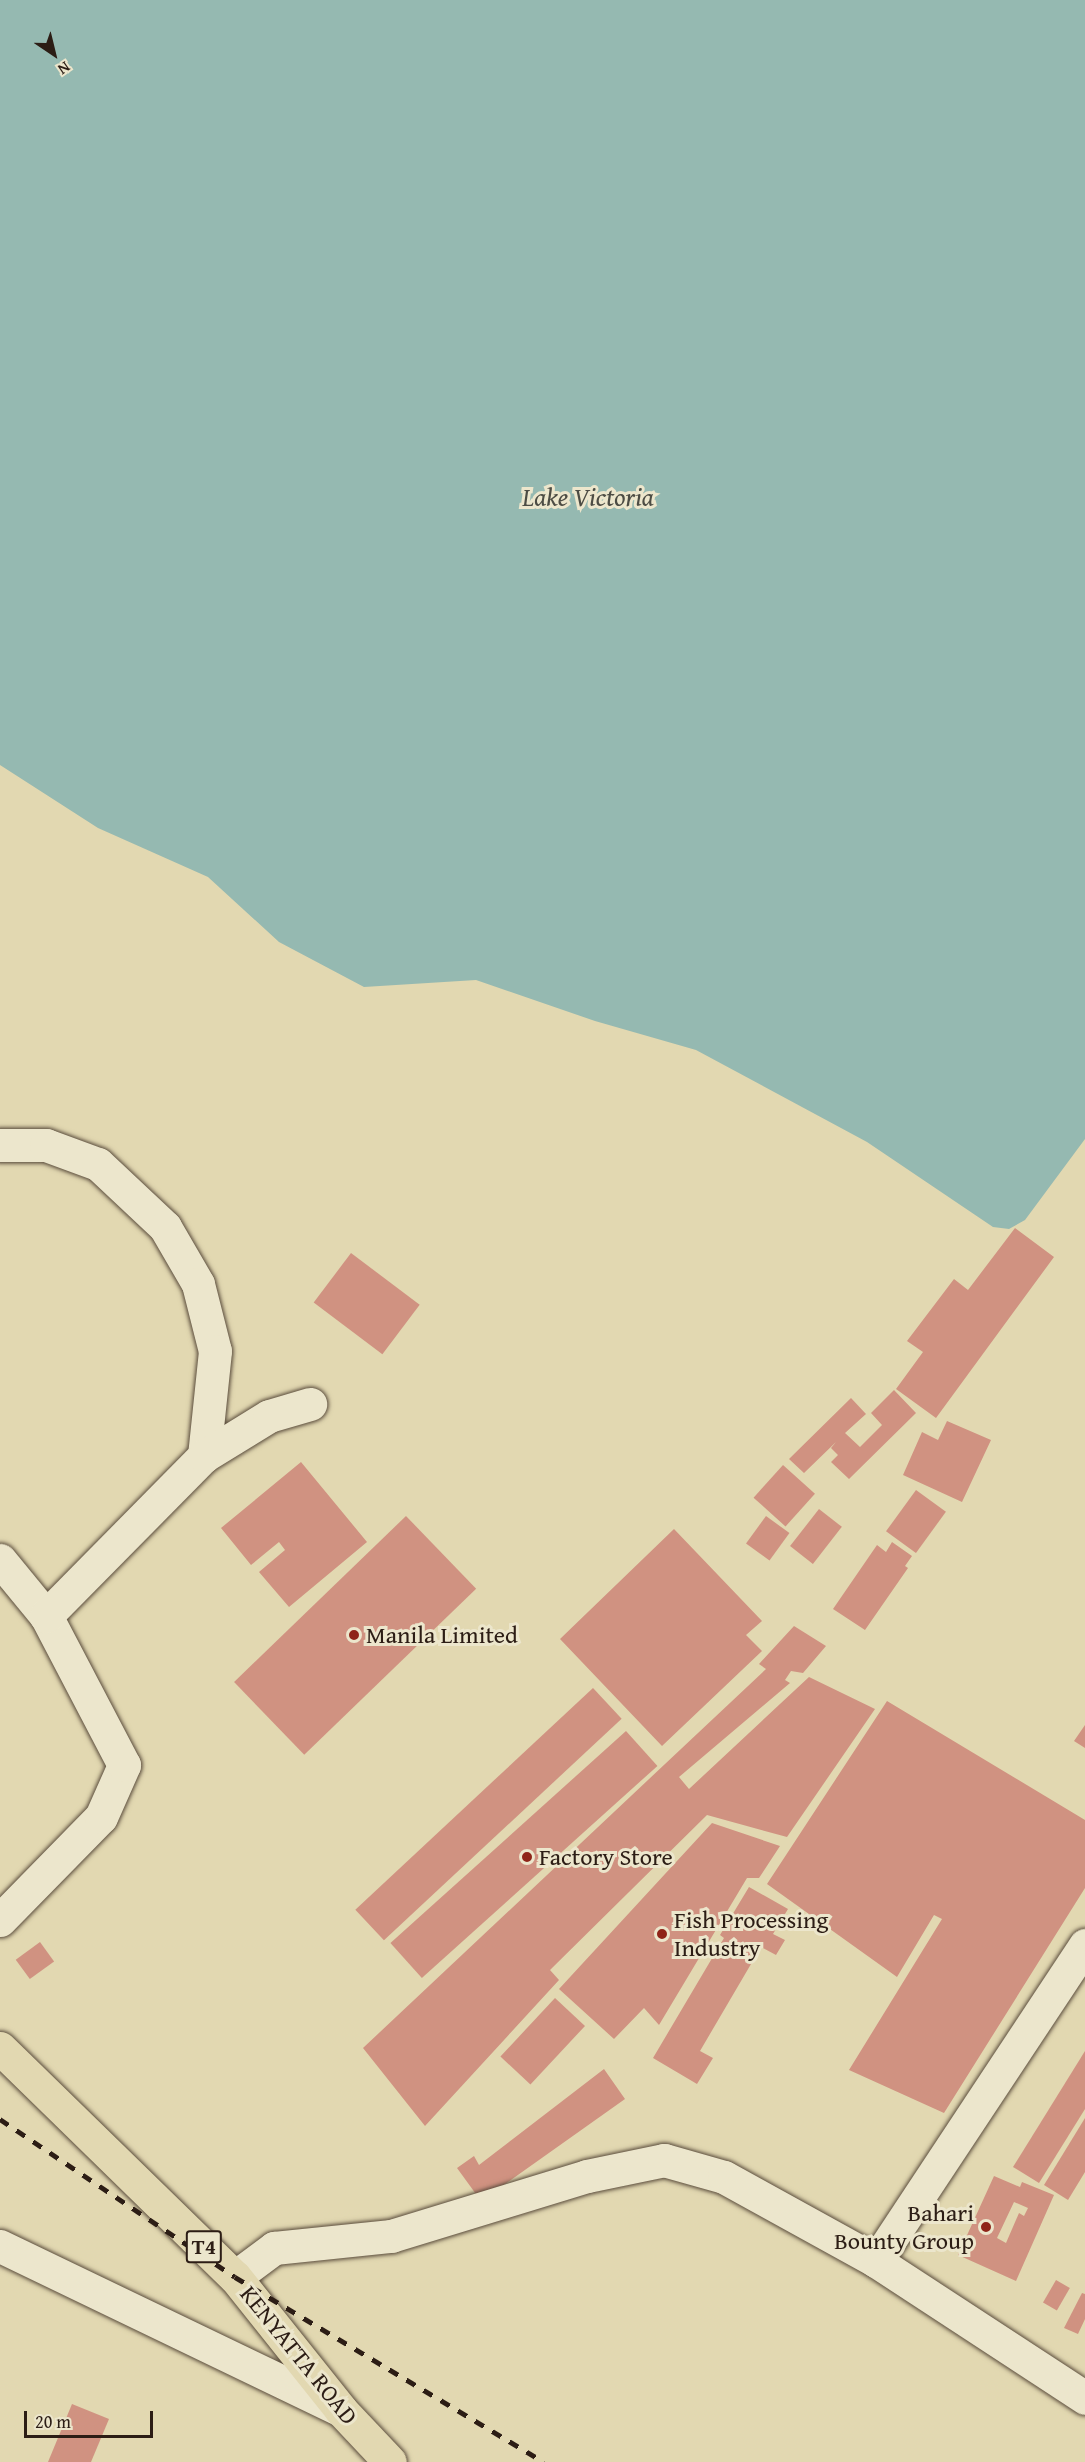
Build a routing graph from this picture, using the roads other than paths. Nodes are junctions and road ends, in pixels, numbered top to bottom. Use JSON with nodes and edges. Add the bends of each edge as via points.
{"nodes":[{"id":1,"x":0,"y":1145,"type":"edge"},
{"id":2,"x":310,"y":1404,"type":"dead end"},
{"id":3,"x":204,"y":1456,"type":"junction"},
{"id":4,"x":0,"y":1560,"type":"edge"},
{"id":5,"x":46,"y":1616,"type":"junction"},
{"id":6,"x":0,"y":1920,"type":"edge"},
{"id":7,"x":1085,"y":1945,"type":"edge"},
{"id":8,"x":0,"y":2048,"type":"edge"},
{"id":9,"x":0,"y":2246,"type":"edge"},
{"id":10,"x":876,"y":2261,"type":"junction"},
{"id":11,"x":235,"y":2277,"type":"junction"},
{"id":12,"x":1085,"y":2398,"type":"edge"},
{"id":13,"x":341,"y":2410,"type":"junction"},
{"id":14,"x":390,"y":2462,"type":"edge"}],
"edges":[{"from":1,"to":3,"type":"street","via":[[46,1145],[98,1164],[165,1227],[198,1284],[215,1351]]},
{"from":2,"to":3,"type":"street","via":[[269,1416]]},
{"from":3,"to":5,"type":"street"},
{"from":4,"to":5,"type":"street"},
{"from":5,"to":6,"type":"street","via":[[124,1765],[101,1817]]},
{"from":7,"to":10,"type":"street"},
{"from":8,"to":11,"type":"highway","name":"KENYATTA ROAD","number":"T4"},
{"from":9,"to":13,"type":"street"},
{"from":10,"to":11,"type":"street","via":[[724,2177],[664,2160],[587,2176],[391,2236],[274,2248]]},
{"from":10,"to":12,"type":"street"},
{"from":11,"to":13,"type":"highway","name":"KENYATTA ROAD","number":"T4"},
{"from":13,"to":14,"type":"highway","name":"KENYATTA ROAD","number":"T4"}]}
